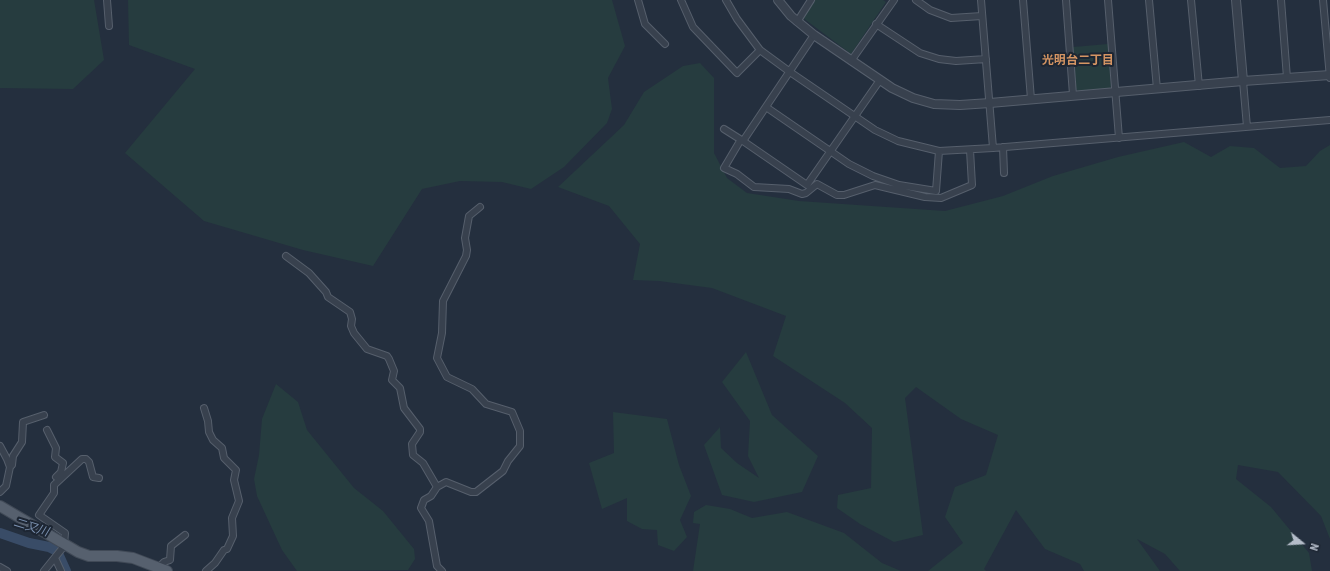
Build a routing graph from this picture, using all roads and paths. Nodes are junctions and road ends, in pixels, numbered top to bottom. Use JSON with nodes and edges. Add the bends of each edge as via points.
{"nodes":[{"id":1,"x":107,"y":0,"type":"edge"},
{"id":2,"x":638,"y":0,"type":"edge"},
{"id":3,"x":681,"y":0,"type":"edge"},
{"id":4,"x":726,"y":0,"type":"edge"},
{"id":5,"x":778,"y":0,"type":"edge"},
{"id":6,"x":812,"y":0,"type":"edge"},
{"id":7,"x":894,"y":0,"type":"edge"},
{"id":8,"x":916,"y":0,"type":"edge"},
{"id":9,"x":981,"y":0,"type":"edge"},
{"id":10,"x":1023,"y":0,"type":"edge"},
{"id":11,"x":1066,"y":0,"type":"edge"},
{"id":12,"x":1108,"y":0,"type":"edge"},
{"id":13,"x":1149,"y":0,"type":"edge"},
{"id":14,"x":1192,"y":0,"type":"edge"},
{"id":15,"x":1236,"y":0,"type":"edge"},
{"id":16,"x":1281,"y":0,"type":"edge"},
{"id":17,"x":1323,"y":0,"type":"edge"},
{"id":18,"x":982,"y":16,"type":"junction"},
{"id":19,"x":798,"y":22,"type":"junction"},
{"id":20,"x":876,"y":24,"type":"junction"},
{"id":21,"x":109,"y":26,"type":"dead end"},
{"id":22,"x":814,"y":35,"type":"junction"},
{"id":23,"x":665,"y":44,"type":"dead end"},
{"id":24,"x":760,"y":50,"type":"junction"},
{"id":25,"x":986,"y":58,"type":"junction"},
{"id":26,"x":851,"y":61,"type":"junction"},
{"id":27,"x":790,"y":72,"type":"junction"},
{"id":28,"x":1330,"y":75,"type":"edge"},
{"id":29,"x":1287,"y":78,"type":"junction"},
{"id":30,"x":1330,"y":79,"type":"edge"},
{"id":31,"x":880,"y":80,"type":"junction"},
{"id":32,"x":1243,"y":81,"type":"junction"},
{"id":33,"x":1199,"y":86,"type":"junction"},
{"id":34,"x":1156,"y":89,"type":"junction"},
{"id":35,"x":1116,"y":92,"type":"junction"},
{"id":36,"x":1074,"y":96,"type":"junction"},
{"id":37,"x":1031,"y":99,"type":"junction"},
{"id":38,"x":990,"y":103,"type":"junction"},
{"id":39,"x":766,"y":107,"type":"junction"},
{"id":40,"x":854,"y":117,"type":"junction"},
{"id":41,"x":1330,"y":120,"type":"edge"},
{"id":42,"x":1247,"y":127,"type":"junction"},
{"id":43,"x":724,"y":129,"type":"dead end"},
{"id":44,"x":1119,"y":138,"type":"junction"},
{"id":45,"x":743,"y":141,"type":"junction"},
{"id":46,"x":1003,"y":147,"type":"junction"},
{"id":47,"x":993,"y":148,"type":"junction"},
{"id":48,"x":970,"y":150,"type":"junction"},
{"id":49,"x":832,"y":151,"type":"junction"},
{"id":50,"x":939,"y":151,"type":"junction"},
{"id":51,"x":1004,"y":172,"type":"dead end"},
{"id":52,"x":480,"y":207,"type":"dead end"},
{"id":53,"x":286,"y":256,"type":"dead end"},
{"id":54,"x":204,"y":408,"type":"dead end"},
{"id":55,"x":44,"y":415,"type":"dead end"},
{"id":56,"x":47,"y":430,"type":"dead end"},
{"id":57,"x":0,"y":446,"type":"edge"},
{"id":58,"x":10,"y":468,"type":"junction"},
{"id":59,"x":99,"y":478,"type":"dead end"},
{"id":60,"x":54,"y":485,"type":"junction"},
{"id":61,"x":437,"y":487,"type":"junction"},
{"id":62,"x":0,"y":492,"type":"edge"},
{"id":63,"x":0,"y":506,"type":"edge"},
{"id":64,"x":185,"y":535,"type":"dead end"},
{"id":65,"x":65,"y":545,"type":"junction"},
{"id":66,"x":55,"y":558,"type":"junction"},
{"id":67,"x":0,"y":567,"type":"edge"},
{"id":68,"x":163,"y":569,"type":"edge"},
{"id":69,"x":7,"y":571,"type":"edge"},
{"id":70,"x":44,"y":571,"type":"edge"},
{"id":71,"x":61,"y":571,"type":"edge"},
{"id":72,"x":206,"y":571,"type":"edge"},
{"id":73,"x":442,"y":571,"type":"edge"}],
"edges":[{"from":1,"to":21,"type":"street"},
{"from":2,"to":23,"type":"street","via":[[645,24]]},
{"from":3,"to":24,"type":"street","via":[[693,27],[738,73]]},
{"from":4,"to":24,"type":"street"},
{"from":5,"to":19,"type":"street"},
{"from":6,"to":19,"type":"street"},
{"from":7,"to":20,"type":"street"},
{"from":8,"to":18,"type":"street","via":[[930,10],[952,18]]},
{"from":9,"to":18,"type":"street"},
{"from":10,"to":37,"type":"street"},
{"from":11,"to":36,"type":"street"},
{"from":12,"to":35,"type":"street"},
{"from":13,"to":34,"type":"street"},
{"from":14,"to":33,"type":"street"},
{"from":15,"to":32,"type":"street"},
{"from":16,"to":29,"type":"street"},
{"from":17,"to":28,"type":"street"},
{"from":18,"to":25,"type":"street"},
{"from":19,"to":22,"type":"street"},
{"from":20,"to":25,"type":"street","via":[[920,53],[939,59],[956,61]]},
{"from":20,"to":26,"type":"street"},
{"from":22,"to":26,"type":"street"},
{"from":22,"to":27,"type":"street"},
{"from":24,"to":27,"type":"street"},
{"from":25,"to":38,"type":"street"},
{"from":26,"to":31,"type":"street"},
{"from":27,"to":39,"type":"street"},
{"from":27,"to":40,"type":"street"},
{"from":28,"to":29,"type":"street"},
{"from":28,"to":30,"type":"street"},
{"from":29,"to":32,"type":"street"},
{"from":31,"to":38,"type":"street","via":[[902,94],[934,104]]},
{"from":31,"to":40,"type":"street"},
{"from":32,"to":33,"type":"street"},
{"from":32,"to":42,"type":"street"},
{"from":33,"to":34,"type":"street"},
{"from":34,"to":35,"type":"street"},
{"from":35,"to":36,"type":"street"},
{"from":35,"to":44,"type":"street"},
{"from":36,"to":37,"type":"street"},
{"from":37,"to":38,"type":"street"},
{"from":38,"to":47,"type":"street"},
{"from":39,"to":45,"type":"street"},
{"from":39,"to":49,"type":"street"},
{"from":40,"to":49,"type":"street"},
{"from":40,"to":50,"type":"street","via":[[898,141]]},
{"from":41,"to":42,"type":"street"},
{"from":42,"to":44,"type":"street"},
{"from":43,"to":45,"type":"street"},
{"from":44,"to":46,"type":"street"},
{"from":45,"to":48,"type":"street","via":[[740,141],[724,168],[754,187],[789,189],[802,194],[817,184],[837,195],[874,185],[929,198],[941,198],[972,184]]},
{"from":45,"to":49,"type":"street","via":[[807,186]]},
{"from":46,"to":47,"type":"street"},
{"from":46,"to":51,"type":"street"},
{"from":47,"to":48,"type":"street"},
{"from":48,"to":50,"type":"street"},
{"from":49,"to":50,"type":"street","via":[[849,164],[873,176],[936,192]]},
{"from":52,"to":61,"type":"street","via":[[469,216],[464,238],[466,256],[443,301],[442,333],[437,358],[447,377],[472,389],[486,404],[512,412],[520,431],[520,446],[503,471],[476,492],[446,482]]},
{"from":53,"to":61,"type":"street","via":[[309,273],[328,297],[350,312],[351,326],[367,349],[390,359],[394,371],[392,380],[400,388],[404,408],[420,429],[412,444],[413,455],[423,463]]},
{"from":54,"to":72,"type":"street","via":[[212,440],[222,448],[224,458],[236,470],[234,480],[239,501],[232,518],[233,536],[227,549]]},
{"from":55,"to":58,"type":"street","via":[[23,422],[22,442],[13,456]]},
{"from":56,"to":60,"type":"street","via":[[56,448],[55,457],[64,463],[54,480]]},
{"from":57,"to":58,"type":"street"},
{"from":58,"to":62,"type":"street","via":[[6,486]]},
{"from":59,"to":60,"type":"street","via":[[93,477],[89,462],[82,459]]},
{"from":60,"to":65,"type":"street","via":[[54,493],[39,515],[65,533]]},
{"from":61,"to":73,"type":"street","via":[[431,496],[424,500],[421,508],[429,520],[437,566]]},
{"from":63,"to":65,"type":"main road"},
{"from":64,"to":68,"type":"street","via":[[171,546],[170,560]]},
{"from":65,"to":66,"type":"street"},
{"from":65,"to":68,"type":"main road","via":[[89,556],[133,558]]},
{"from":66,"to":70,"type":"street"},
{"from":66,"to":71,"type":"street"},
{"from":67,"to":69,"type":"street"}]}
